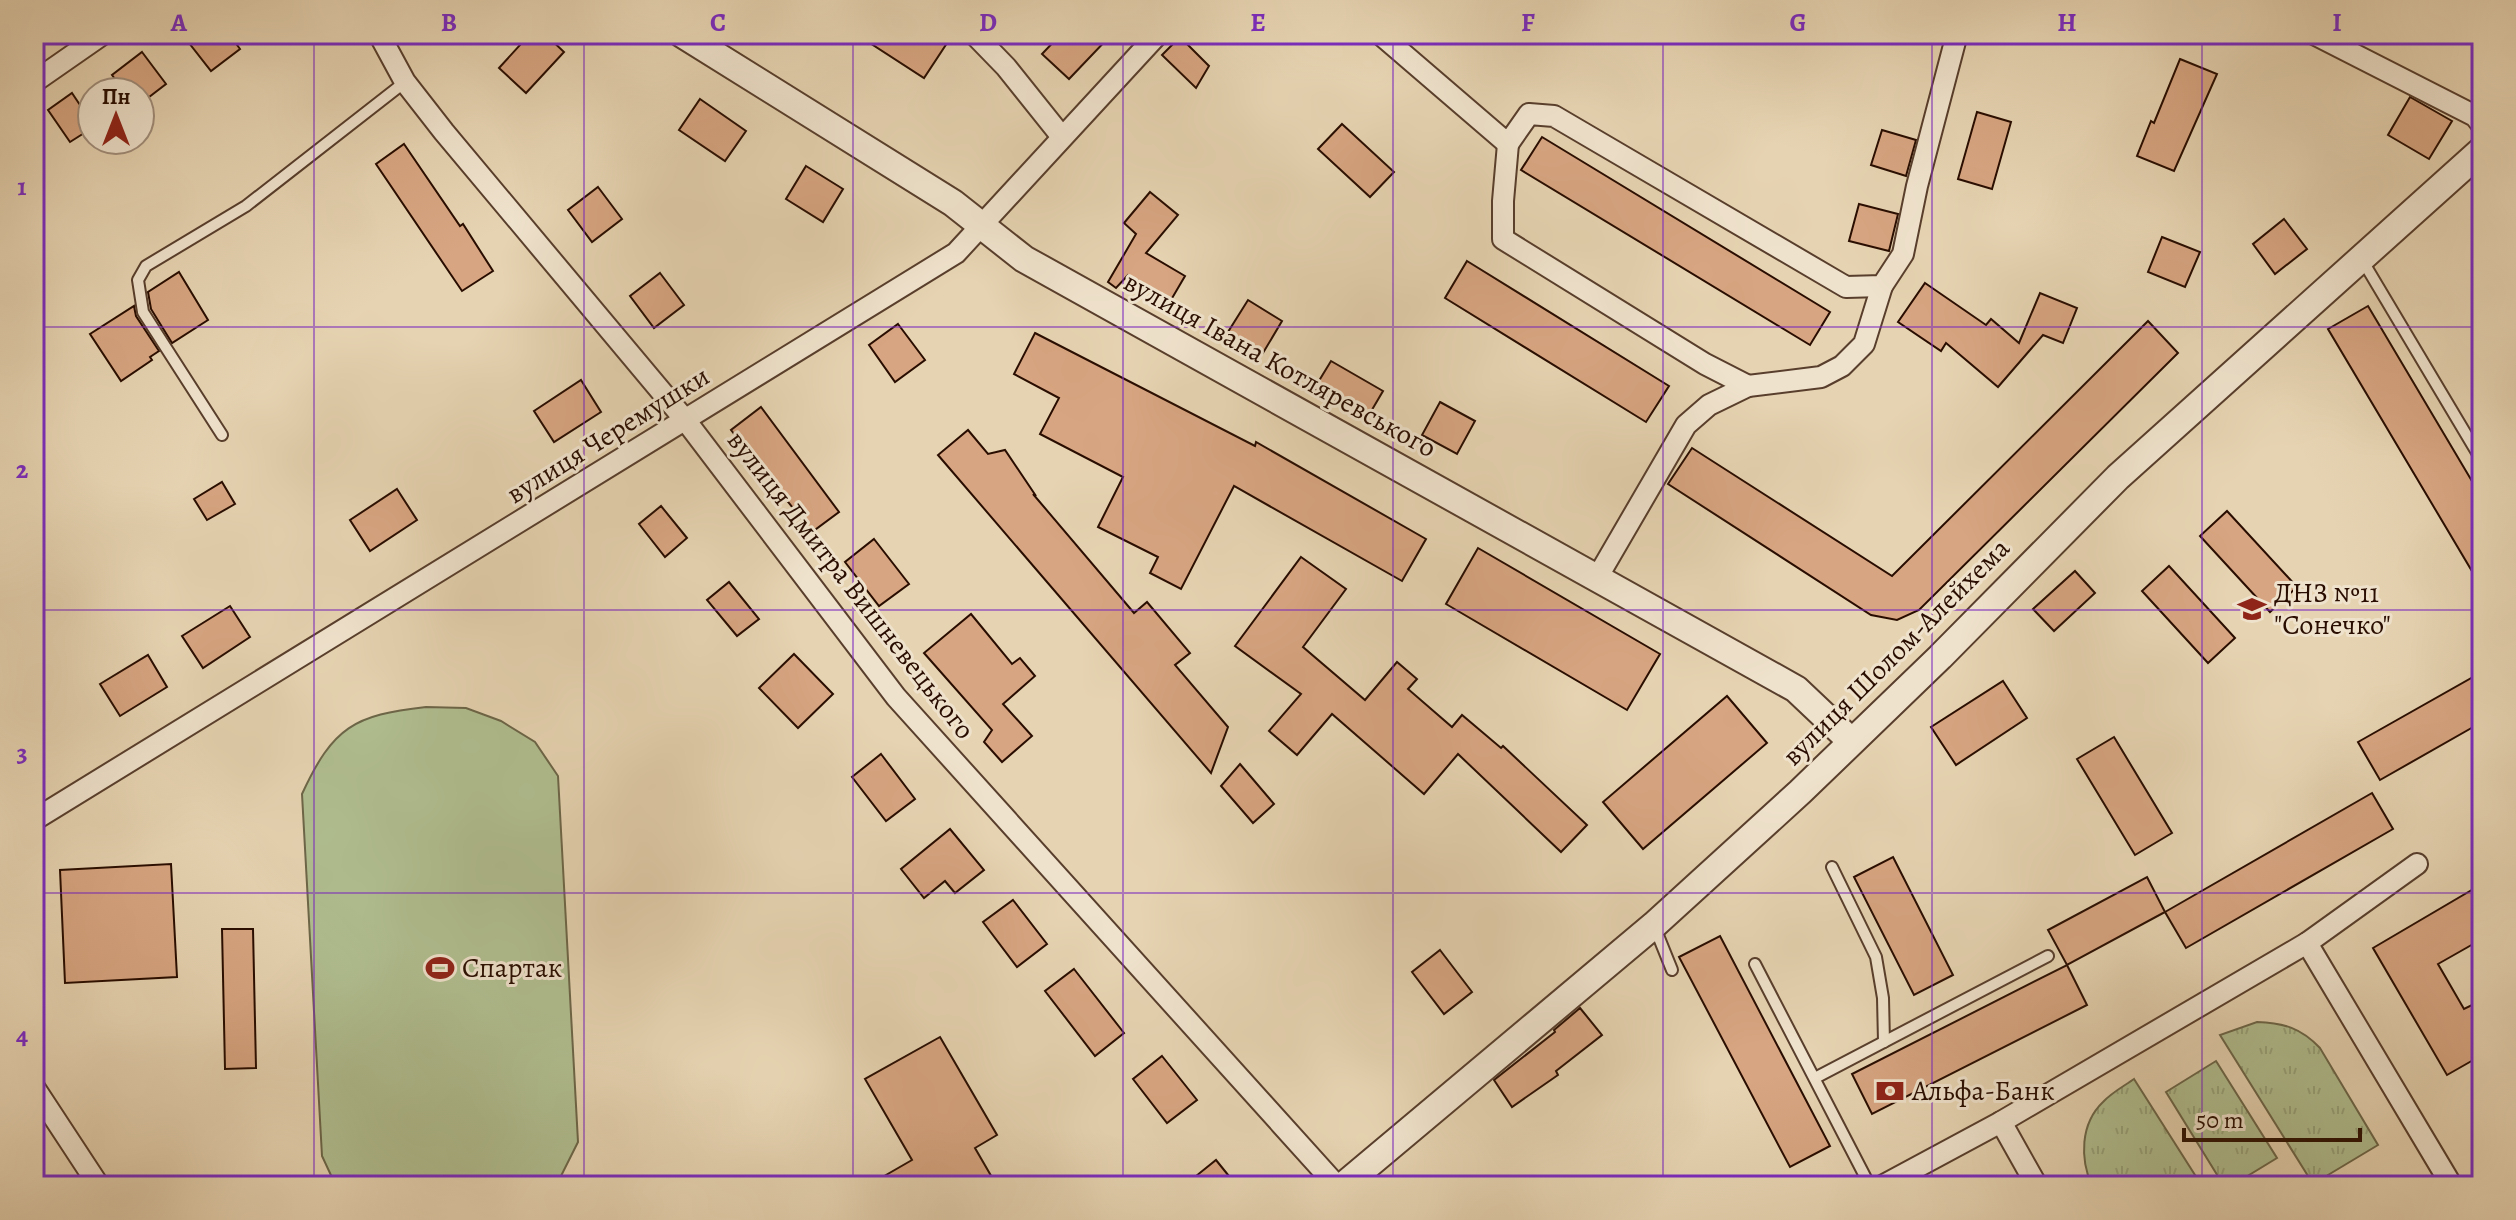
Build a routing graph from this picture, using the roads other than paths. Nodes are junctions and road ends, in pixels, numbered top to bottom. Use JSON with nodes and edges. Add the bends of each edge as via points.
{"nodes":[{"id":1,"x":103,"y":34,"type":"edge"},
{"id":2,"x":379,"y":34,"type":"edge"},
{"id":3,"x":682,"y":34,"type":"edge"},
{"id":4,"x":974,"y":34,"type":"edge"},
{"id":5,"x":1158,"y":34,"type":"edge"},
{"id":6,"x":1380,"y":34,"type":"edge"},
{"id":7,"x":1957,"y":34,"type":"edge"},
{"id":8,"x":2314,"y":34,"type":"edge"},
{"id":9,"x":34,"y":82,"type":"edge"},
{"id":10,"x":405,"y":82,"type":"junction"},
{"id":11,"x":2482,"y":125,"type":"edge"},
{"id":12,"x":1062,"y":137,"type":"junction"},
{"id":13,"x":1508,"y":144,"type":"junction"},
{"id":14,"x":2482,"y":150,"type":"edge"},
{"id":15,"x":981,"y":226,"type":"junction"},
{"id":16,"x":2360,"y":256,"type":"junction"},
{"id":17,"x":1882,"y":286,"type":"junction"},
{"id":18,"x":1748,"y":386,"type":"junction"},
{"id":19,"x":686,"y":421,"type":"junction"},
{"id":20,"x":222,"y":435,"type":"dead end"},
{"id":21,"x":2482,"y":461,"type":"edge"},
{"id":22,"x":1597,"y":578,"type":"junction"},
{"id":23,"x":1851,"y":741,"type":"junction"},
{"id":24,"x":34,"y":820,"type":"edge"},
{"id":25,"x":2417,"y":864,"type":"dead end"},
{"id":26,"x":1832,"y":867,"type":"dead end"},
{"id":27,"x":1654,"y":925,"type":"junction"},
{"id":28,"x":2307,"y":943,"type":"junction"},
{"id":29,"x":2048,"y":956,"type":"dead end"},
{"id":30,"x":1755,"y":964,"type":"dead end"},
{"id":31,"x":1672,"y":970,"type":"dead end"},
{"id":32,"x":1884,"y":1042,"type":"junction"},
{"id":33,"x":1815,"y":1078,"type":"junction"},
{"id":34,"x":34,"y":1087,"type":"edge"},
{"id":35,"x":2001,"y":1122,"type":"junction"},
{"id":36,"x":99,"y":1186,"type":"edge"},
{"id":37,"x":1340,"y":1186,"type":"edge"},
{"id":38,"x":1870,"y":1186,"type":"edge"},
{"id":39,"x":1882,"y":1186,"type":"edge"},
{"id":40,"x":2037,"y":1186,"type":"edge"},
{"id":41,"x":2452,"y":1186,"type":"edge"}],
"edges":[{"from":1,"to":9,"type":"street"},
{"from":2,"to":10,"type":"street","name":"вулиця Дмитра Вишневецького"},
{"from":3,"to":15,"type":"street","name":"вулиця Івана Котляревського","via":[[953,203]]},
{"from":4,"to":12,"type":"street"},
{"from":5,"to":12,"type":"street","name":"вулиця Черемушки"},
{"from":6,"to":13,"type":"street"},
{"from":7,"to":17,"type":"street","via":[[1903,254]]},
{"from":8,"to":11,"type":"street","via":[[2475,116]]},
{"from":10,"to":19,"type":"street","name":"вулиця Дмитра Вишневецького"},
{"from":10,"to":20,"type":"lane","via":[[246,206],[146,266],[138,280],[143,312]]},
{"from":12,"to":15,"type":"street","name":"вулиця Черемушки"},
{"from":13,"to":17,"type":"street","via":[[1529,114],[1554,116],[1846,287]]},
{"from":13,"to":18,"type":"street","via":[[1503,239]]},
{"from":14,"to":16,"type":"street","name":"вулиця Шолом-Алейхема"},
{"from":15,"to":19,"type":"street","name":"вулиця Черемушки","via":[[956,253]]},
{"from":15,"to":22,"type":"street","name":"вулиця Івана Котляревського","via":[[1024,259]]},
{"from":16,"to":21,"type":"lane"},
{"from":16,"to":23,"type":"street","name":"вулиця Шолом-Алейхема","via":[[2118,477]]},
{"from":17,"to":18,"type":"street","via":[[1864,344],[1842,366],[1821,377]]},
{"from":18,"to":22,"type":"street","via":[[1709,405],[1686,425]]},
{"from":19,"to":24,"type":"street","name":"вулиця Черемушки"},
{"from":19,"to":37,"type":"street","name":"вулиця Дмитра Вишневецького","via":[[896,697]]},
{"from":22,"to":23,"type":"street","name":"вулиця Івана Котляревського","via":[[1796,689]]},
{"from":23,"to":27,"type":"street","name":"вулиця Шолом-Алейхема"},
{"from":25,"to":28,"type":"street"},
{"from":26,"to":32,"type":"lane","via":[[1876,957]]},
{"from":27,"to":31,"type":"lane"},
{"from":27,"to":37,"type":"street","name":"вулиця Шолом-Алейхема"},
{"from":28,"to":35,"type":"street"},
{"from":28,"to":41,"type":"street"},
{"from":29,"to":32,"type":"lane"},
{"from":30,"to":33,"type":"lane"},
{"from":32,"to":33,"type":"lane"},
{"from":33,"to":38,"type":"lane"},
{"from":34,"to":36,"type":"street"},
{"from":35,"to":39,"type":"street"},
{"from":35,"to":40,"type":"street"}]}
